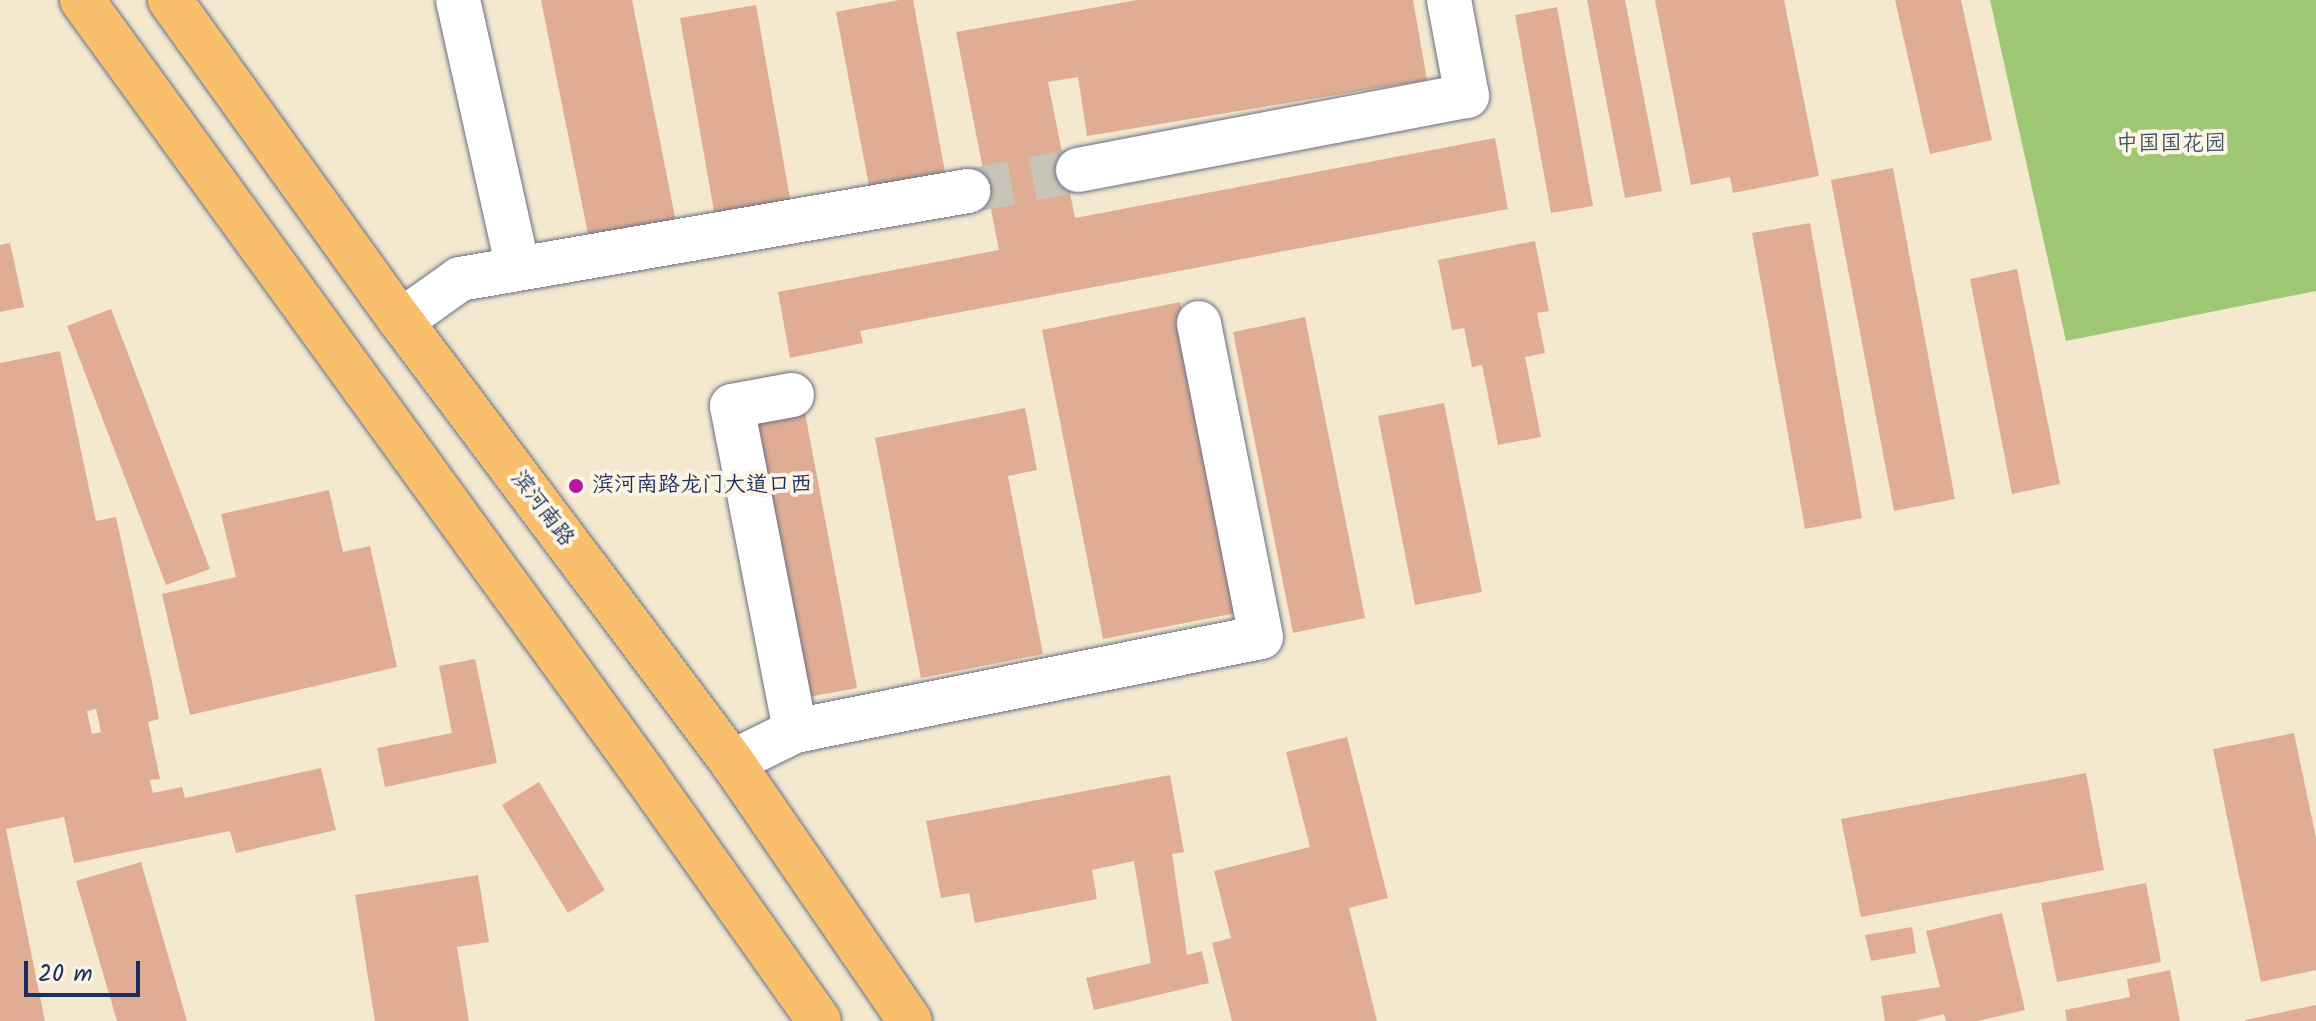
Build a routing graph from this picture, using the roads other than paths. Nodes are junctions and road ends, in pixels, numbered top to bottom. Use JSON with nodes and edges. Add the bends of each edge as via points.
{"nodes":[{"id":1,"x":82,"y":0,"type":"edge"},
{"id":2,"x":458,"y":0,"type":"edge"},
{"id":3,"x":1449,"y":0,"type":"edge"},
{"id":4,"x":180,"y":15,"type":"edge"},
{"id":5,"x":135,"y":73,"type":"junction"},
{"id":6,"x":1078,"y":170,"type":"tunnel mouth"},
{"id":7,"x":968,"y":191,"type":"tunnel mouth"},
{"id":8,"x":518,"y":268,"type":"junction"},
{"id":9,"x":401,"y":321,"type":"junction"},
{"id":10,"x":1199,"y":323,"type":"dead end"},
{"id":11,"x":792,"y":395,"type":"dead end"},
{"id":12,"x":795,"y":731,"type":"junction"},
{"id":13,"x":732,"y":762,"type":"junction"},
{"id":14,"x":819,"y":1021,"type":"edge"},
{"id":15,"x":910,"y":1021,"type":"edge"}],
"edges":[{"from":1,"to":5,"type":"main road"},
{"from":2,"to":8,"type":"lane"},
{"from":3,"to":6,"type":"lane","via":[[1467,96]]},
{"from":4,"to":5,"type":"main road"},
{"from":4,"to":9,"type":"main road","name":"滨河南路"},
{"from":5,"to":14,"type":"main road"},
{"from":7,"to":8,"type":"lane"},
{"from":8,"to":9,"type":"lane","via":[[460,279]]},
{"from":9,"to":13,"type":"main road","name":"滨河南路"},
{"from":10,"to":12,"type":"lane","via":[[1261,637]]},
{"from":11,"to":12,"type":"lane","via":[[732,406]]},
{"from":12,"to":13,"type":"lane"},
{"from":13,"to":15,"type":"main road","name":"滨河南路"}]}
